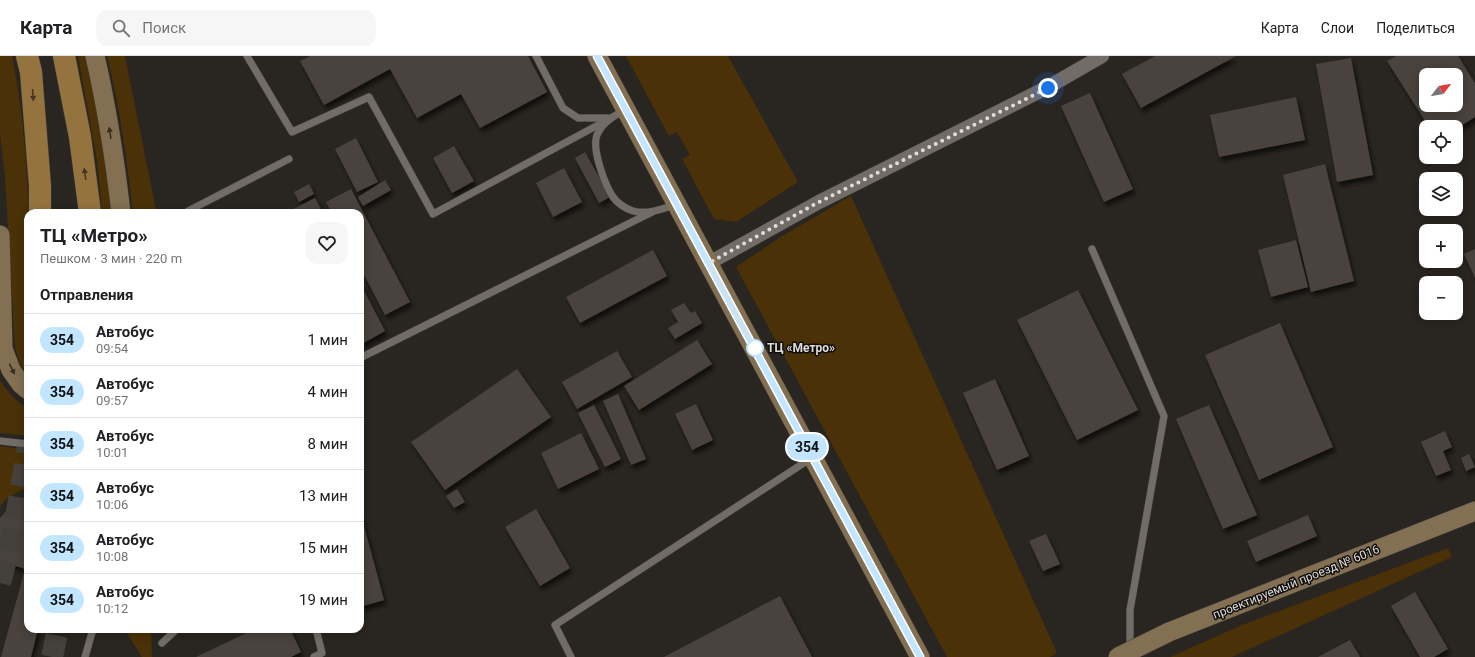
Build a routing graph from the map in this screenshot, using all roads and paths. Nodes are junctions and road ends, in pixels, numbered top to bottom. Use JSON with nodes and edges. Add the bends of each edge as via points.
{"nodes":[{"id":1,"x":27,"y":56,"type":"edge"},
{"id":2,"x":64,"y":56,"type":"edge"},
{"id":3,"x":95,"y":56,"type":"edge"},
{"id":4,"x":247,"y":56,"type":"edge"},
{"id":5,"x":536,"y":56,"type":"edge"},
{"id":6,"x":597,"y":56,"type":"edge"},
{"id":7,"x":1102,"y":56,"type":"edge"},
{"id":8,"x":618,"y":114,"type":"junction"},
{"id":9,"x":288,"y":159,"type":"dead end"},
{"id":10,"x":677,"y":204,"type":"junction"},
{"id":11,"x":40,"y":209,"type":"edge"},
{"id":12,"x":89,"y":209,"type":"edge"},
{"id":13,"x":120,"y":209,"type":"edge"},
{"id":14,"x":192,"y":209,"type":"edge"},
{"id":15,"x":652,"y":212,"type":"junction"},
{"id":16,"x":0,"y":235,"type":"edge"},
{"id":17,"x":1092,"y":249,"type":"dead end"},
{"id":18,"x":1,"y":261,"type":"edge"},
{"id":19,"x":709,"y":263,"type":"junction"},
{"id":20,"x":364,"y":356,"type":"edge"},
{"id":21,"x":24,"y":387,"type":"edge"},
{"id":22,"x":0,"y":441,"type":"edge"},
{"id":23,"x":24,"y":444,"type":"edge"},
{"id":24,"x":813,"y":457,"type":"junction"},
{"id":25,"x":1475,"y":511,"type":"edge"},
{"id":26,"x":92,"y":633,"type":"edge"},
{"id":27,"x":173,"y":633,"type":"edge"},
{"id":28,"x":317,"y":633,"type":"edge"},
{"id":29,"x":162,"y":643,"type":"dead end"},
{"id":30,"x":322,"y":655,"type":"edge"},
{"id":31,"x":85,"y":657,"type":"edge"},
{"id":32,"x":314,"y":657,"type":"edge"},
{"id":33,"x":571,"y":657,"type":"edge"},
{"id":34,"x":920,"y":657,"type":"edge"},
{"id":35,"x":1118,"y":657,"type":"edge"},
{"id":36,"x":1130,"y":657,"type":"edge"}],
"edges":[{"from":1,"to":11,"type":"main road","one_way":true,"via":[[31,72]]},
{"from":12,"to":2,"type":"main road","one_way":true,"via":[[80,137]]},
{"from":13,"to":3,"type":"main road","one_way":true,"via":[[105,100]]},
{"from":4,"to":8,"type":"lane","via":[[292,132],[368,97],[433,214]]},
{"from":5,"to":8,"type":"lane","via":[[564,108],[578,118]]},
{"from":6,"to":8,"type":"main road"},
{"from":7,"to":19,"type":"street","via":[[1048,88],[819,202]]},
{"from":8,"to":10,"type":"main road"},
{"from":8,"to":15,"type":"lane","via":[[597,133],[594,143],[602,174],[613,198],[624,207],[633,212]]},
{"from":9,"to":14,"type":"lane"},
{"from":10,"to":15,"type":"lane"},
{"from":10,"to":19,"type":"main road"},
{"from":15,"to":20,"type":"lane"},
{"from":16,"to":18,"type":"main road"},
{"from":17,"to":36,"type":"lane","via":[[1164,416],[1130,610]]},
{"from":18,"to":21,"type":"main road","one_way":true,"via":[[3,349],[11,370]]},
{"from":19,"to":24,"type":"main road"},
{"from":22,"to":23,"type":"lane"},
{"from":24,"to":33,"type":"lane","via":[[555,625]]},
{"from":24,"to":34,"type":"main road"},
{"from":25,"to":35,"type":"main road","name":"проектируемый проезд № 6016","bridge":true,"via":[[1169,632]]},
{"from":26,"to":31,"type":"lane"},
{"from":27,"to":29,"type":"lane"},
{"from":28,"to":30,"type":"lane"},
{"from":30,"to":32,"type":"lane"}]}
